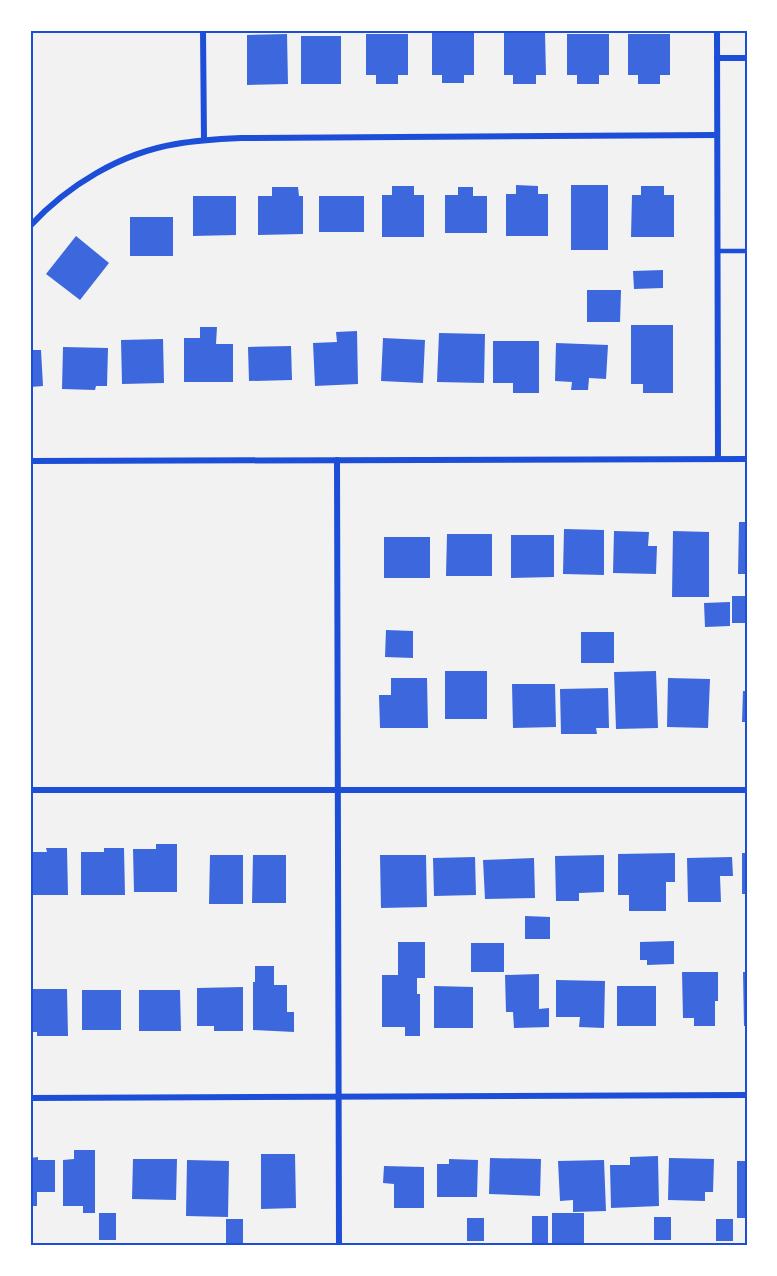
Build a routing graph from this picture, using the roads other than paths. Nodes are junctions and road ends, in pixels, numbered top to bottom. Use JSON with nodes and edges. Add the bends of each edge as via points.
{"nodes":[{"id":1,"x":203,"y":30,"type":"edge"},
{"id":2,"x":717,"y":30,"type":"edge"},
{"id":3,"x":717,"y":58,"type":"junction"},
{"id":4,"x":747,"y":58,"type":"edge"},
{"id":5,"x":717,"y":135,"type":"junction"},
{"id":6,"x":204,"y":140,"type":"junction"},
{"id":7,"x":30,"y":226,"type":"edge"},
{"id":8,"x":718,"y":251,"type":"junction"},
{"id":9,"x":747,"y":251,"type":"edge"},
{"id":10,"x":718,"y":459,"type":"junction"},
{"id":11,"x":747,"y":459,"type":"edge"},
{"id":12,"x":337,"y":460,"type":"junction"},
{"id":13,"x":30,"y":461,"type":"edge"},
{"id":14,"x":30,"y":790,"type":"edge"},
{"id":15,"x":747,"y":790,"type":"edge"},
{"id":16,"x":338,"y":791,"type":"junction"},
{"id":17,"x":747,"y":1095,"type":"edge"},
{"id":18,"x":339,"y":1097,"type":"junction"},
{"id":19,"x":30,"y":1098,"type":"edge"},
{"id":20,"x":339,"y":1246,"type":"edge"}],
"edges":[{"from":1,"to":6,"type":"street"},
{"from":2,"to":3,"type":"street"},
{"from":3,"to":4,"type":"street"},
{"from":3,"to":5,"type":"street"},
{"from":5,"to":6,"type":"street"},
{"from":5,"to":8,"type":"street"},
{"from":6,"to":7,"type":"street","via":[[158,148],[101,171],[59,199]]},
{"from":8,"to":9,"type":"lane"},
{"from":8,"to":10,"type":"street"},
{"from":10,"to":11,"type":"street"},
{"from":10,"to":12,"type":"street"},
{"from":12,"to":13,"type":"street"},
{"from":12,"to":16,"type":"street"},
{"from":14,"to":16,"type":"street"},
{"from":15,"to":16,"type":"street"},
{"from":16,"to":18,"type":"street"},
{"from":17,"to":18,"type":"street"},
{"from":18,"to":19,"type":"street"},
{"from":18,"to":20,"type":"street"}]}
